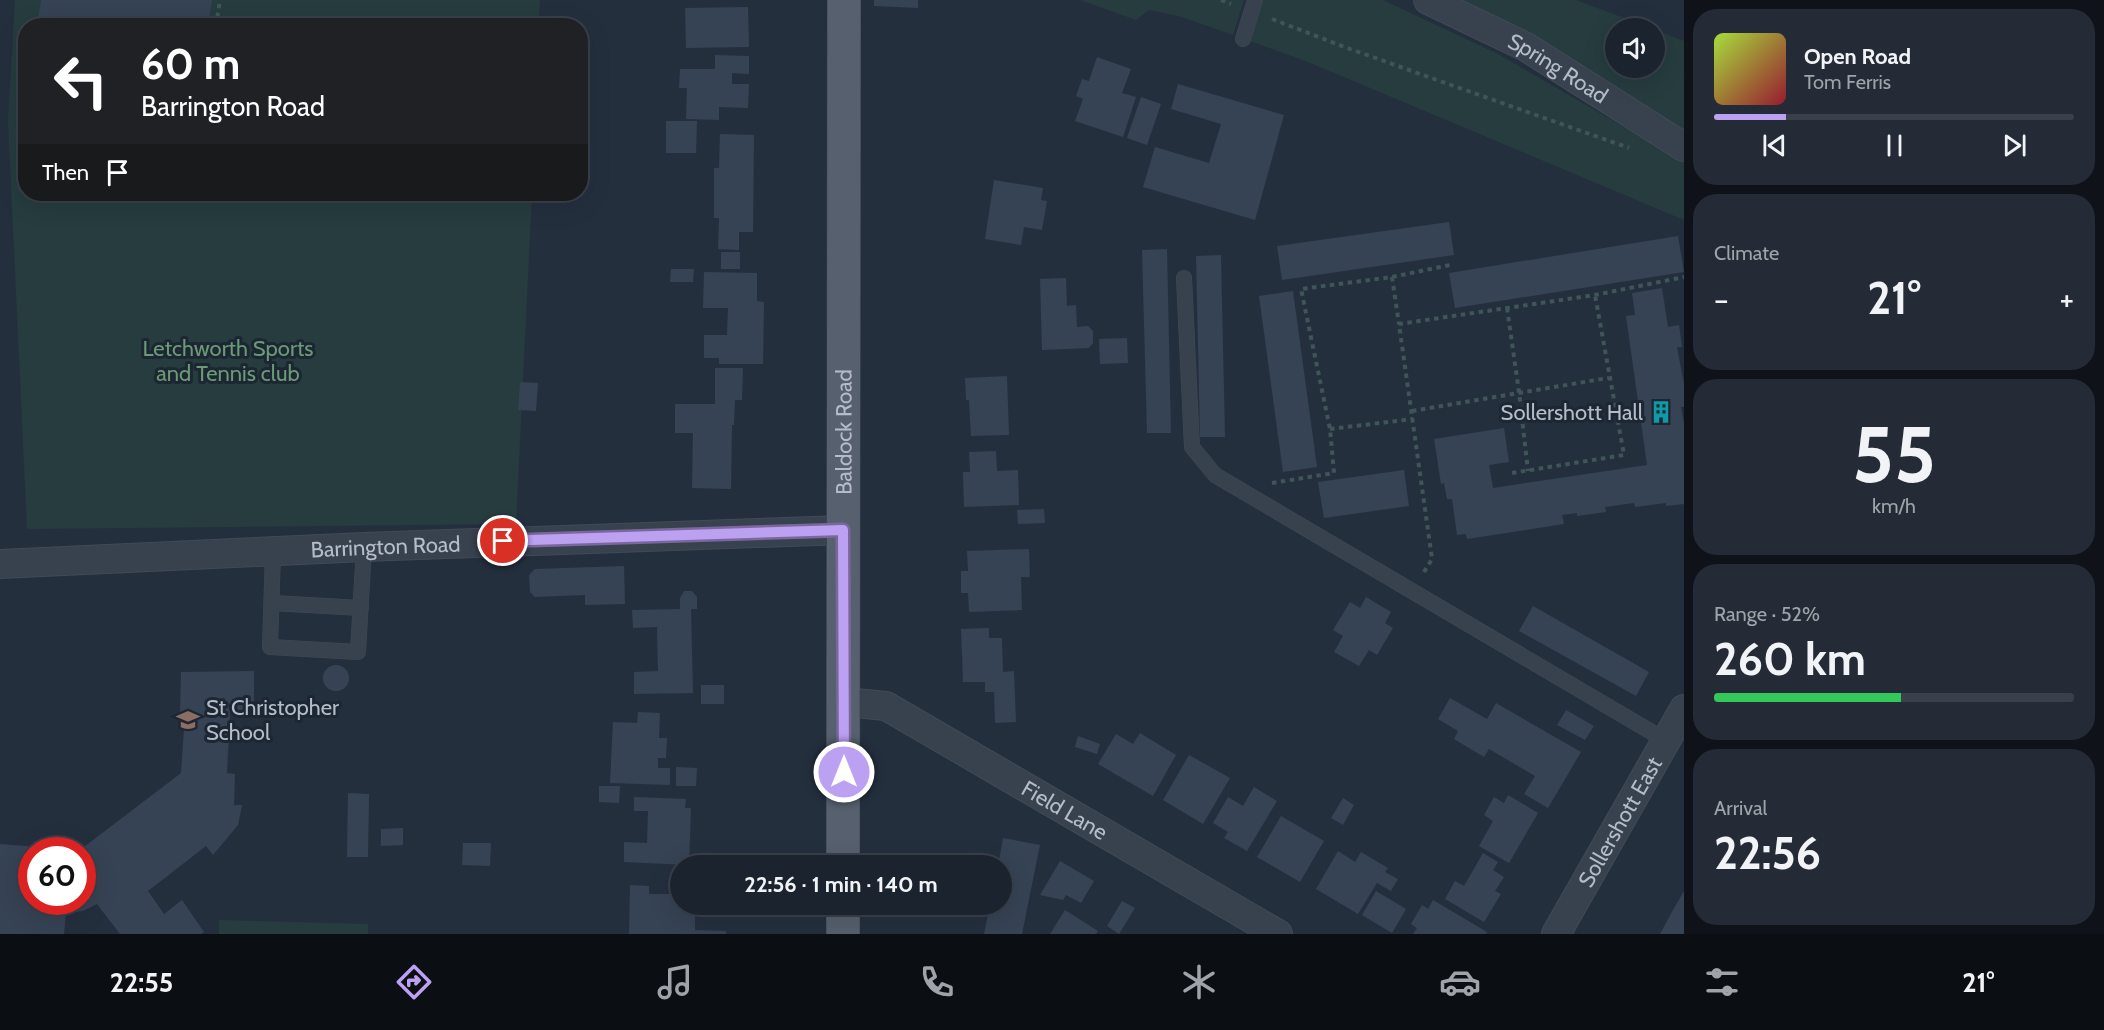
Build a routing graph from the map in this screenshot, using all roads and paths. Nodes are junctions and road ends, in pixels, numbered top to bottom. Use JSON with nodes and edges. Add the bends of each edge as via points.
{"nodes":[{"id":1,"x":220,"y":0,"type":"edge"},
{"id":2,"x":844,"y":0,"type":"edge"},
{"id":3,"x":1221,"y":0,"type":"edge"},
{"id":4,"x":1428,"y":0,"type":"edge"},
{"id":5,"x":1254,"y":6,"type":"edge"},
{"id":6,"x":217,"y":18,"type":"edge"},
{"id":7,"x":1243,"y":39,"type":"dead end"},
{"id":8,"x":1684,"y":147,"type":"edge"},
{"id":9,"x":1630,"y":148,"type":"dead end"},
{"id":10,"x":1450,"y":265,"type":"dead end"},
{"id":11,"x":1392,"y":277,"type":"junction"},
{"id":12,"x":1684,"y":277,"type":"edge"},
{"id":13,"x":1184,"y":278,"type":"dead end"},
{"id":14,"x":1595,"y":295,"type":"junction"},
{"id":15,"x":1507,"y":308,"type":"junction"},
{"id":16,"x":1399,"y":324,"type":"junction"},
{"id":17,"x":1608,"y":378,"type":"junction"},
{"id":18,"x":1519,"y":392,"type":"junction"},
{"id":19,"x":1412,"y":411,"type":"junction"},
{"id":20,"x":1413,"y":419,"type":"junction"},
{"id":21,"x":1330,"y":429,"type":"junction"},
{"id":22,"x":1528,"y":471,"type":"junction"},
{"id":23,"x":1512,"y":473,"type":"dead end"},
{"id":24,"x":1257,"y":499,"type":"junction"},
{"id":25,"x":843,"y":530,"type":"junction"},
{"id":26,"x":364,"y":547,"type":"junction"},
{"id":27,"x":273,"y":552,"type":"junction"},
{"id":28,"x":0,"y":564,"type":"edge"},
{"id":29,"x":1413,"y":591,"type":"junction"},
{"id":30,"x":272,"y":603,"type":"junction"},
{"id":31,"x":361,"y":608,"type":"junction"},
{"id":32,"x":844,"y":702,"type":"junction"},
{"id":33,"x":1684,"y":709,"type":"edge"},
{"id":34,"x":1665,"y":740,"type":"junction"},
{"id":35,"x":843,"y":855,"type":"edge"},
{"id":36,"x":843,"y":915,"type":"edge"},
{"id":37,"x":843,"y":934,"type":"edge"},
{"id":38,"x":1278,"y":934,"type":"edge"},
{"id":39,"x":1556,"y":934,"type":"edge"}],
"edges":[{"from":1,"to":6,"type":"path"},
{"from":2,"to":25,"type":"main road","name":"Baldock Road"},
{"from":3,"to":5,"type":"path"},
{"from":4,"to":8,"type":"street","name":"Spring Road","via":[[1526,47]]},
{"from":5,"to":7,"type":"lane"},
{"from":5,"to":9,"type":"path","via":[[1347,48]]},
{"from":10,"to":11,"type":"path"},
{"from":11,"to":16,"type":"path"},
{"from":11,"to":21,"type":"path","via":[[1301,290]]},
{"from":12,"to":14,"type":"path"},
{"from":13,"to":24,"type":"lane","via":[[1192,447],[1215,474]]},
{"from":14,"to":15,"type":"path"},
{"from":14,"to":17,"type":"path"},
{"from":15,"to":16,"type":"path"},
{"from":15,"to":18,"type":"path"},
{"from":16,"to":19,"type":"path"},
{"from":17,"to":18,"type":"path"},
{"from":17,"to":22,"type":"path","via":[[1624,455]]},
{"from":18,"to":19,"type":"path"},
{"from":18,"to":22,"type":"path"},
{"from":19,"to":20,"type":"path"},
{"from":20,"to":21,"type":"path"},
{"from":20,"to":29,"type":"path","via":[[1432,559]]},
{"from":21,"to":24,"type":"path","via":[[1334,473],[1274,482]]},
{"from":22,"to":23,"type":"path"},
{"from":24,"to":29,"type":"lane"},
{"from":25,"to":26,"type":"street","name":"Barrington Road"},
{"from":25,"to":32,"type":"main road","name":"Baldock Road"},
{"from":26,"to":27,"type":"street","name":"Barrington Road"},
{"from":26,"to":31,"type":"lane"},
{"from":27,"to":28,"type":"street","name":"Barrington Road"},
{"from":27,"to":30,"type":"lane"},
{"from":29,"to":34,"type":"lane"},
{"from":30,"to":31,"type":"lane"},
{"from":30,"to":31,"type":"lane","via":[[270,647],[358,652]]},
{"from":32,"to":35,"type":"main road","name":"Baldock Road"},
{"from":32,"to":38,"type":"street","name":"Field Lane","via":[[886,705]]},
{"from":33,"to":34,"type":"street","name":"Sollershott East"},
{"from":34,"to":39,"type":"street","name":"Sollershott East"},
{"from":36,"to":37,"type":"main road"}]}
